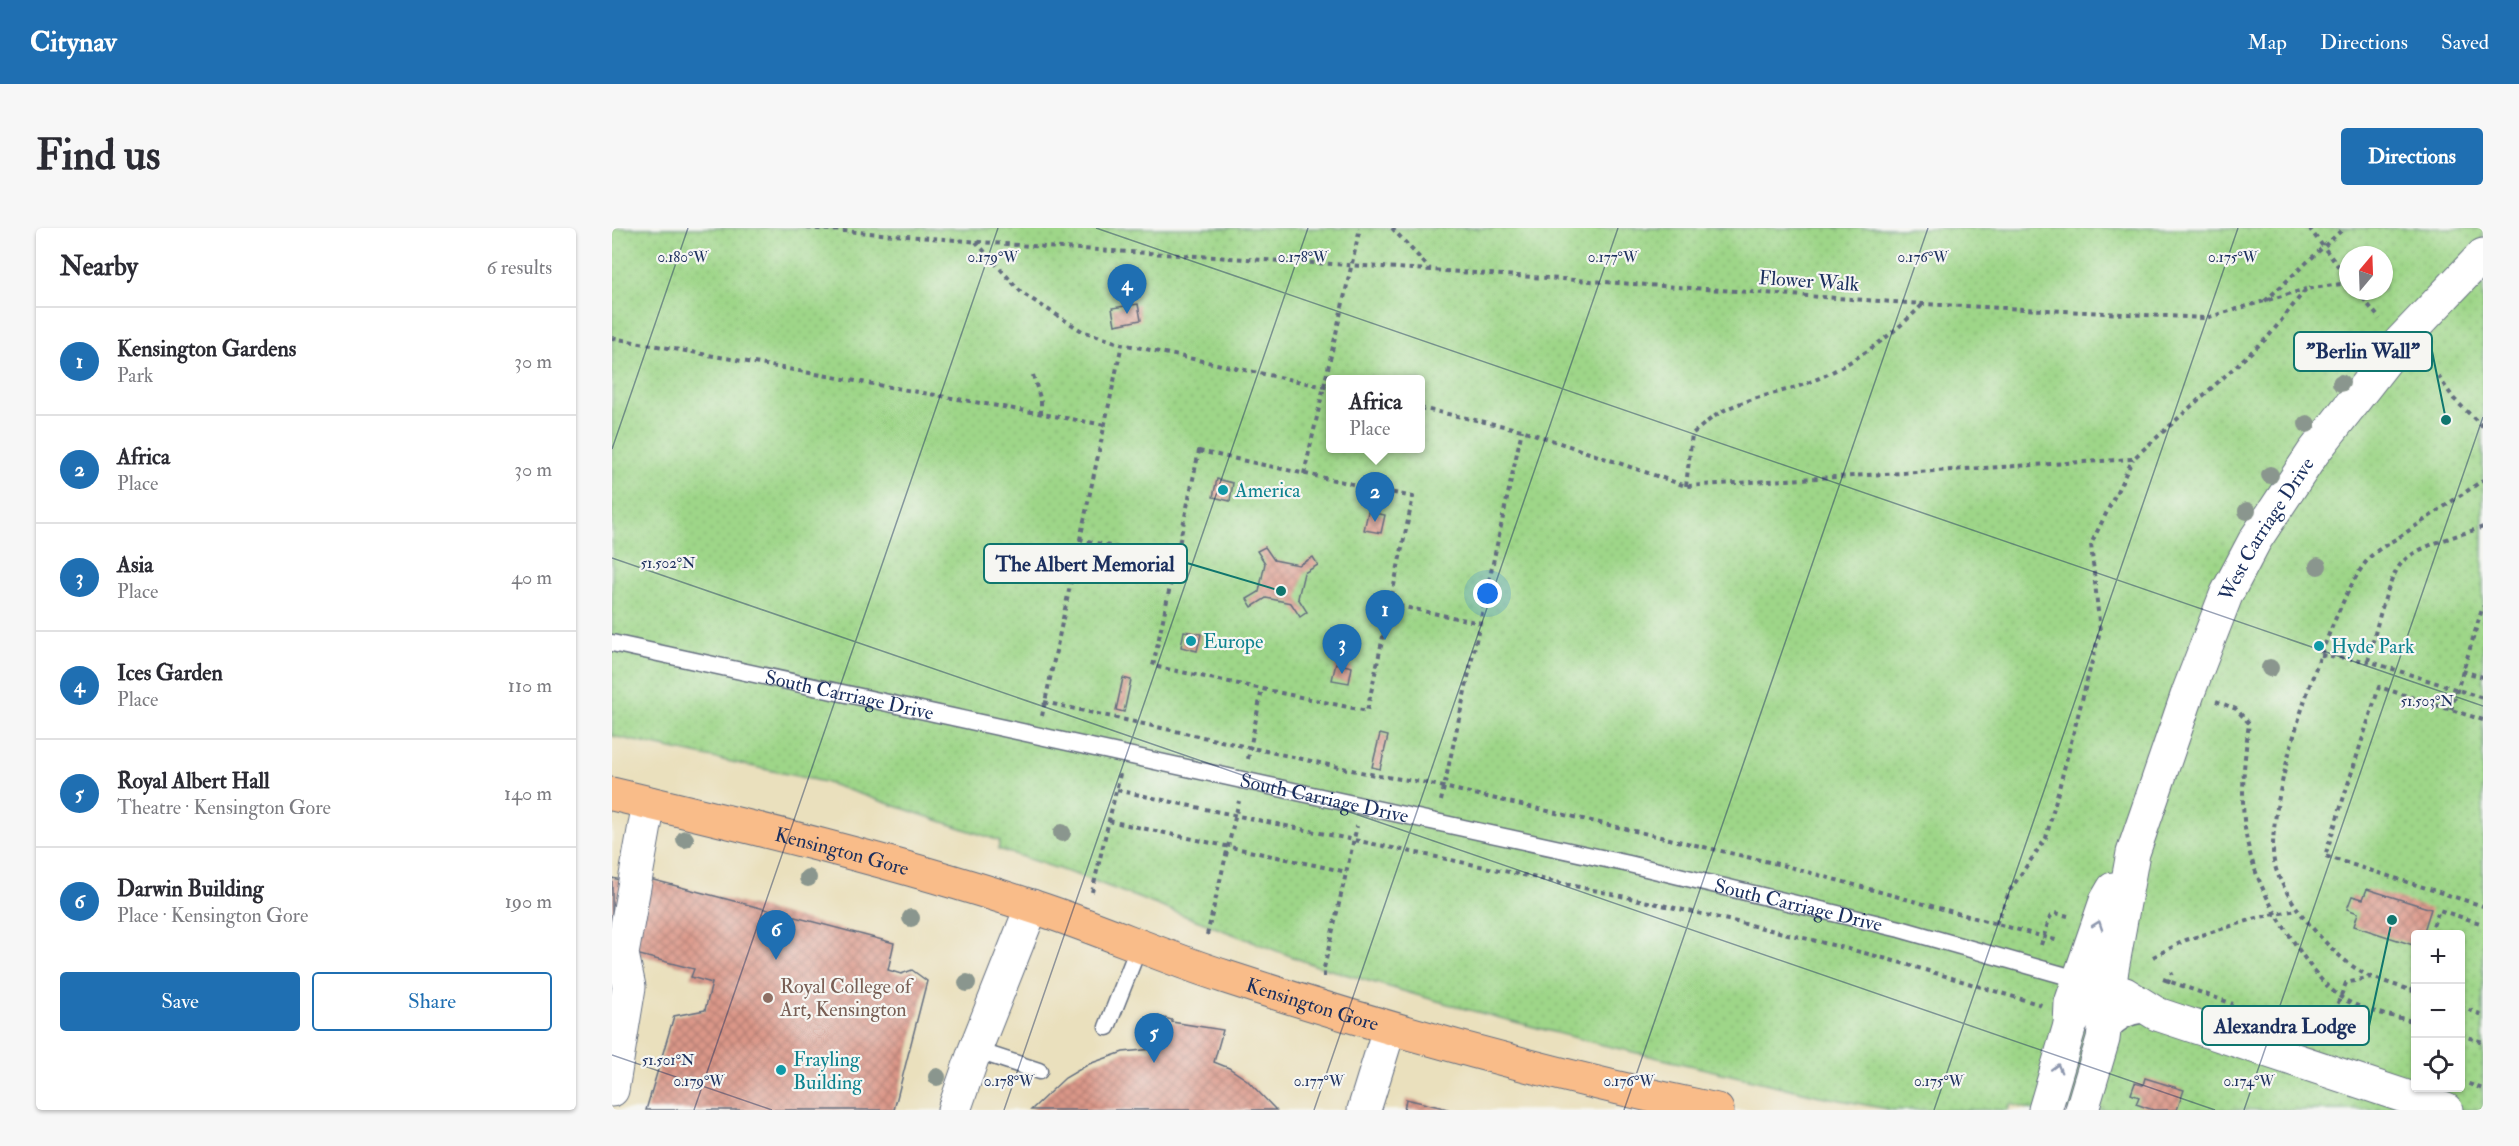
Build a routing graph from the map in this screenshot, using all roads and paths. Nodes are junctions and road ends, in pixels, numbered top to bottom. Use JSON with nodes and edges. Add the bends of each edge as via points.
{"nodes":[{"id":1,"x":807,"y":228,"type":"edge"},
{"id":2,"x":1360,"y":228,"type":"edge"},
{"id":3,"x":1392,"y":228,"type":"edge"},
{"id":4,"x":2311,"y":228,"type":"edge"},
{"id":5,"x":2337,"y":228,"type":"edge"},
{"id":6,"x":2344,"y":228,"type":"edge"},
{"id":7,"x":2338,"y":234,"type":"junction"},
{"id":8,"x":976,"y":242,"type":"junction"},
{"id":9,"x":2324,"y":246,"type":"junction"},
{"id":10,"x":2483,"y":255,"type":"edge"},
{"id":11,"x":1352,"y":266,"type":"junction"},
{"id":12,"x":2339,"y":268,"type":"edge"},
{"id":13,"x":1431,"y":270,"type":"junction"},
{"id":14,"x":2339,"y":283,"type":"edge"},
{"id":15,"x":2306,"y":289,"type":"junction"},
{"id":16,"x":2364,"y":300,"type":"edge"},
{"id":17,"x":2264,"y":302,"type":"junction"},
{"id":18,"x":1923,"y":304,"type":"junction"},
{"id":19,"x":2375,"y":313,"type":"dead end"},
{"id":20,"x":612,"y":338,"type":"edge"},
{"id":21,"x":1122,"y":344,"type":"junction"},
{"id":22,"x":1033,"y":375,"type":"dead end"},
{"id":23,"x":2438,"y":376,"type":"dead end"},
{"id":24,"x":1323,"y":386,"type":"junction"},
{"id":25,"x":1326,"y":387,"type":"edge"},
{"id":26,"x":1425,"y":409,"type":"edge"},
{"id":27,"x":1041,"y":414,"type":"junction"},
{"id":28,"x":1105,"y":425,"type":"junction"},
{"id":29,"x":2483,"y":427,"type":"edge"},
{"id":30,"x":1522,"y":430,"type":"junction"},
{"id":31,"x":2133,"y":459,"type":"junction"},
{"id":32,"x":1304,"y":474,"type":"junction"},
{"id":33,"x":2483,"y":480,"type":"edge"},
{"id":34,"x":1686,"y":486,"type":"junction"},
{"id":35,"x":2483,"y":526,"type":"edge"},
{"id":36,"x":1079,"y":539,"type":"junction"},
{"id":37,"x":1175,"y":561,"type":"junction"},
{"id":38,"x":1390,"y":603,"type":"junction"},
{"id":39,"x":2483,"y":606,"type":"edge"},
{"id":40,"x":1480,"y":623,"type":"junction"},
{"id":41,"x":612,"y":643,"type":"edge"},
{"id":42,"x":2321,"y":655,"type":"junction"},
{"id":43,"x":2368,"y":661,"type":"junction"},
{"id":44,"x":2462,"y":671,"type":"junction"},
{"id":45,"x":2483,"y":677,"type":"edge"},
{"id":46,"x":1262,"y":689,"type":"junction"},
{"id":47,"x":2458,"y":690,"type":"junction"},
{"id":48,"x":2483,"y":698,"type":"edge"},
{"id":49,"x":2215,"y":701,"type":"dead end"},
{"id":50,"x":1044,"y":702,"type":"junction"},
{"id":51,"x":2451,"y":710,"type":"junction"},
{"id":52,"x":2483,"y":720,"type":"edge"},
{"id":53,"x":1037,"y":737,"type":"junction"},
{"id":54,"x":1252,"y":740,"type":"dead end"},
{"id":55,"x":1444,"y":787,"type":"junction"},
{"id":56,"x":1117,"y":790,"type":"dead end"},
{"id":57,"x":612,"y":794,"type":"edge"},
{"id":58,"x":1114,"y":800,"type":"dead end"},
{"id":59,"x":649,"y":803,"type":"junction"},
{"id":60,"x":1109,"y":821,"type":"junction"},
{"id":61,"x":1437,"y":822,"type":"junction"},
{"id":62,"x":1234,"y":828,"type":"dead end"},
{"id":63,"x":1229,"y":847,"type":"junction"},
{"id":64,"x":1351,"y":852,"type":"dead end"},
{"id":65,"x":1347,"y":872,"type":"junction"},
{"id":66,"x":1092,"y":892,"type":"dead end"},
{"id":67,"x":1032,"y":906,"type":"junction"},
{"id":68,"x":2483,"y":906,"type":"edge"},
{"id":69,"x":2297,"y":910,"type":"junction"},
{"id":70,"x":2275,"y":915,"type":"junction"},
{"id":71,"x":2076,"y":919,"type":"dead end"},
{"id":72,"x":1996,"y":924,"type":"junction"},
{"id":73,"x":2483,"y":924,"type":"edge"},
{"id":74,"x":2432,"y":930,"type":"edge"},
{"id":75,"x":1207,"y":935,"type":"dead end"},
{"id":76,"x":2044,"y":937,"type":"junction"},
{"id":77,"x":2063,"y":942,"type":"dead end"},
{"id":78,"x":1139,"y":946,"type":"junction"},
{"id":79,"x":2153,"y":957,"type":"dead end"},
{"id":80,"x":1324,"y":968,"type":"dead end"},
{"id":81,"x":2172,"y":972,"type":"dead end"},
{"id":82,"x":2371,"y":977,"type":"junction"},
{"id":83,"x":2168,"y":981,"type":"dead end"},
{"id":84,"x":2094,"y":984,"type":"junction"},
{"id":85,"x":2411,"y":990,"type":"edge"},
{"id":86,"x":2339,"y":996,"type":"junction"},
{"id":87,"x":2038,"y":1004,"type":"dead end"},
{"id":88,"x":2465,"y":1009,"type":"edge"},
{"id":89,"x":2157,"y":1014,"type":"junction"},
{"id":90,"x":2483,"y":1015,"type":"edge"},
{"id":91,"x":2411,"y":1021,"type":"edge"},
{"id":92,"x":1107,"y":1027,"type":"dead end"},
{"id":93,"x":1389,"y":1029,"type":"junction"},
{"id":94,"x":2465,"y":1037,"type":"edge"},
{"id":95,"x":2103,"y":1039,"type":"junction"},
{"id":96,"x":2483,"y":1042,"type":"edge"},
{"id":97,"x":975,"y":1050,"type":"junction"},
{"id":98,"x":2313,"y":1066,"type":"junction"},
{"id":99,"x":1039,"y":1071,"type":"dead end"},
{"id":100,"x":2465,"y":1083,"type":"edge"},
{"id":101,"x":2483,"y":1089,"type":"edge"},
{"id":102,"x":612,"y":1090,"type":"edge"},
{"id":103,"x":954,"y":1110,"type":"edge"},
{"id":104,"x":1364,"y":1110,"type":"edge"},
{"id":105,"x":1717,"y":1110,"type":"edge"},
{"id":106,"x":2045,"y":1110,"type":"edge"},
{"id":107,"x":2082,"y":1110,"type":"edge"},
{"id":108,"x":2446,"y":1110,"type":"edge"}],
"edges":[{"from":1,"to":8,"type":"path","name":"Flower Walk"},
{"from":2,"to":11,"type":"path"},
{"from":3,"to":13,"type":"path"},
{"from":4,"to":9,"type":"path"},
{"from":5,"to":7,"type":"path"},
{"from":6,"to":7,"type":"path"},
{"from":7,"to":9,"type":"path"},
{"from":8,"to":11,"type":"path","name":"Flower Walk"},
{"from":8,"to":21,"type":"path","via":[[1022,293],[1082,331]]},
{"from":9,"to":12,"type":"path"},
{"from":9,"to":17,"type":"path"},
{"from":10,"to":84,"type":"street","name":"West Carriage Drive","via":[[2386,360],[2313,453],[2255,540],[2210,631],[2133,853]]},
{"from":11,"to":13,"type":"path","name":"Flower Walk"},
{"from":11,"to":24,"type":"path"},
{"from":13,"to":18,"type":"path","name":"Flower Walk"},
{"from":14,"to":15,"type":"path","name":"Flower Walk"},
{"from":15,"to":17,"type":"path","name":"Flower Walk"},
{"from":15,"to":31,"type":"path","via":[[2268,337]]},
{"from":16,"to":19,"type":"path"},
{"from":17,"to":18,"type":"path","name":"Flower Walk","via":[[2206,318]]},
{"from":18,"to":34,"type":"path","via":[[1901,326],[1835,369],[1807,383],[1721,412],[1692,434]]},
{"from":20,"to":27,"type":"path"},
{"from":21,"to":24,"type":"path"},
{"from":21,"to":28,"type":"path"},
{"from":22,"to":27,"type":"path"},
{"from":23,"to":29,"type":"path","via":[[2454,399]]},
{"from":24,"to":25,"type":"path"},
{"from":24,"to":32,"type":"path"},
{"from":26,"to":30,"type":"path"},
{"from":27,"to":28,"type":"path"},
{"from":28,"to":36,"type":"path"},
{"from":30,"to":34,"type":"path"},
{"from":30,"to":40,"type":"path"},
{"from":31,"to":34,"type":"path"},
{"from":31,"to":72,"type":"path","via":[[2091,544],[2100,632],[2046,838],[2010,890]]},
{"from":32,"to":37,"type":"path","via":[[1199,451]]},
{"from":32,"to":38,"type":"path","via":[[1413,497]]},
{"from":33,"to":42,"type":"path","via":[[2371,556],[2354,580]]},
{"from":35,"to":43,"type":"path","via":[[2423,549],[2401,564],[2390,587]]},
{"from":36,"to":37,"type":"path"},
{"from":36,"to":50,"type":"path"},
{"from":37,"to":46,"type":"path","via":[[1153,666]]},
{"from":38,"to":40,"type":"path"},
{"from":38,"to":46,"type":"path","via":[[1367,711]]},
{"from":39,"to":44,"type":"path"},
{"from":40,"to":55,"type":"path"},
{"from":41,"to":53,"type":"lane","name":"South Carriage Drive"},
{"from":42,"to":43,"type":"path"},
{"from":42,"to":69,"type":"path","via":[[2281,787],[2273,842],[2274,866]]},
{"from":43,"to":47,"type":"path"},
{"from":44,"to":45,"type":"path"},
{"from":44,"to":47,"type":"path"},
{"from":46,"to":54,"type":"path"},
{"from":47,"to":48,"type":"path"},
{"from":47,"to":51,"type":"path"},
{"from":49,"to":70,"type":"path","via":[[2236,710],[2249,723],[2242,819],[2253,868]]},
{"from":50,"to":53,"type":"path"},
{"from":50,"to":55,"type":"path","via":[[1367,774]]},
{"from":51,"to":52,"type":"path"},
{"from":51,"to":68,"type":"path","via":[[2379,687],[2325,856]]},
{"from":53,"to":61,"type":"lane","name":"South Carriage Drive"},
{"from":55,"to":61,"type":"path"},
{"from":55,"to":72,"type":"path","via":[[1782,865]]},
{"from":56,"to":87,"type":"path","via":[[1305,832],[1461,861],[1808,939]]},
{"from":57,"to":59,"type":"main road","name":"Kensington Gore"},
{"from":58,"to":60,"type":"path"},
{"from":59,"to":67,"type":"main road","name":"Kensington Gore","via":[[771,832]]},
{"from":59,"to":102,"type":"street","via":[[622,954],[629,987]]},
{"from":60,"to":63,"type":"path"},
{"from":60,"to":66,"type":"path"},
{"from":61,"to":84,"type":"lane","name":"South Carriage Drive","via":[[1878,923]]},
{"from":62,"to":63,"type":"path"},
{"from":63,"to":65,"type":"path"},
{"from":63,"to":75,"type":"path"},
{"from":64,"to":65,"type":"path"},
{"from":65,"to":80,"type":"path"},
{"from":67,"to":78,"type":"main road","name":"Kensington Gore"},
{"from":67,"to":97,"type":"street"},
{"from":69,"to":70,"type":"path"},
{"from":69,"to":82,"type":"path","via":[[2339,957]]},
{"from":70,"to":79,"type":"path","via":[[2186,940]]},
{"from":70,"to":86,"type":"path","via":[[2299,951]]},
{"from":71,"to":76,"type":"path","via":[[2055,913]]},
{"from":72,"to":76,"type":"path"},
{"from":73,"to":74,"type":"path","via":[[2439,910]]},
{"from":76,"to":77,"type":"path"},
{"from":78,"to":92,"type":"lane"},
{"from":78,"to":93,"type":"main road","name":"Kensington Gore"},
{"from":81,"to":83,"type":"path"},
{"from":82,"to":85,"type":"path"},
{"from":82,"to":86,"type":"path","via":[[2346,983]]},
{"from":84,"to":89,"type":"street","via":[[2125,994]]},
{"from":84,"to":95,"type":"street","name":"West Carriage Drive"},
{"from":106,"to":84,"type":"street","one_way":true,"via":[[2070,1025],[2099,990]]},
{"from":86,"to":91,"type":"path"},
{"from":86,"to":98,"type":"path"},
{"from":88,"to":90,"type":"path"},
{"from":89,"to":95,"type":"lane","via":[[2125,1018]]},
{"from":89,"to":98,"type":"street"},
{"from":93,"to":104,"type":"street","name":"Kensington Gore"},
{"from":93,"to":105,"type":"main road","name":"Kensington Gore","via":[[1608,1087]]},
{"from":94,"to":96,"type":"path"},
{"from":95,"to":107,"type":"street","name":"West Carriage Drive"},
{"from":97,"to":99,"type":"lane"},
{"from":97,"to":103,"type":"street"},
{"from":98,"to":108,"type":"street"},
{"from":100,"to":101,"type":"path"}]}
